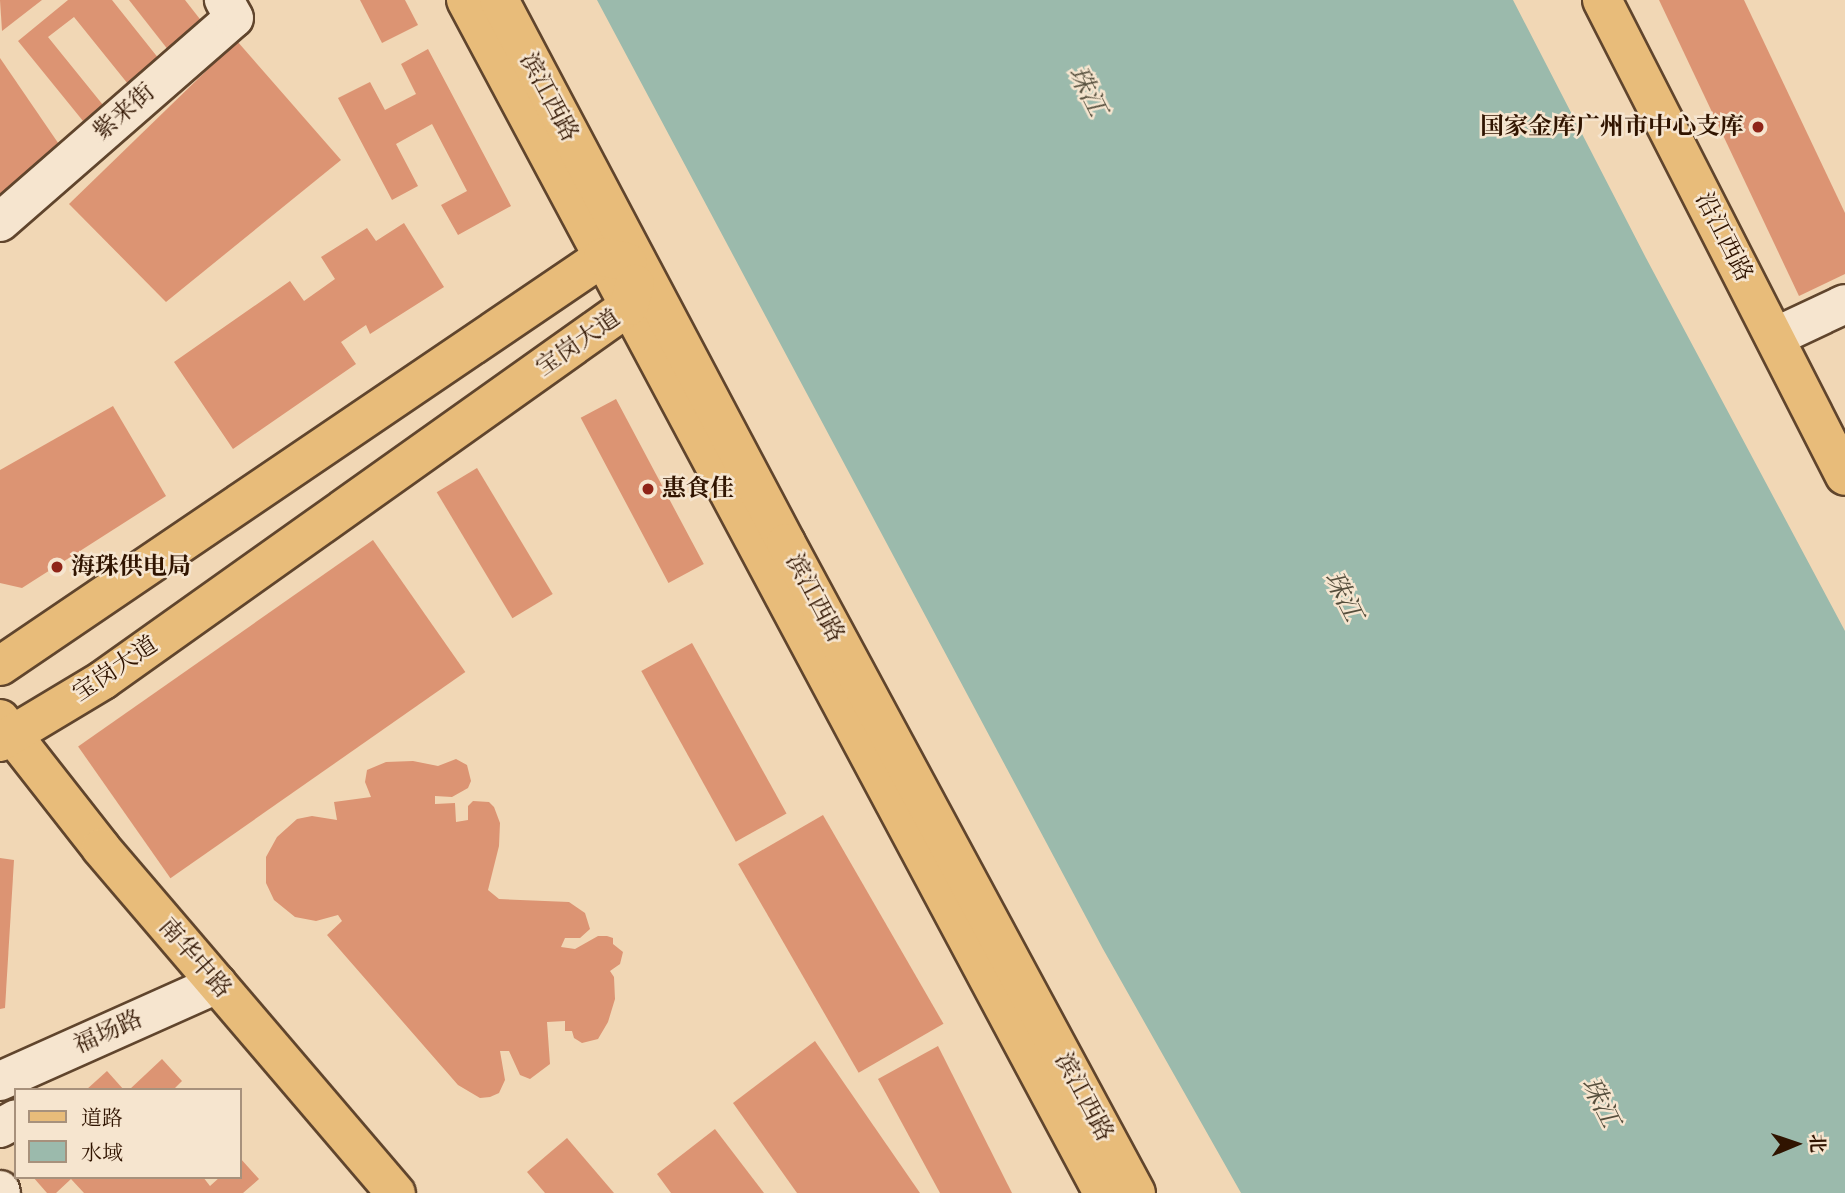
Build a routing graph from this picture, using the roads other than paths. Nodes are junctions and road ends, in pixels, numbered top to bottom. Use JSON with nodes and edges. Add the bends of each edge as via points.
{"nodes":[{"id":1,"x":224,"y":0,"type":"edge"},
{"id":2,"x":466,"y":0,"type":"edge"},
{"id":3,"x":499,"y":0,"type":"edge"},
{"id":4,"x":1602,"y":0,"type":"edge"},
{"id":5,"x":0,"y":222,"type":"edge"},
{"id":6,"x":621,"y":261,"type":"junction"},
{"id":7,"x":1845,"y":304,"type":"edge"},
{"id":8,"x":629,"y":306,"type":"junction"},
{"id":9,"x":1775,"y":337,"type":"junction"},
{"id":10,"x":1845,"y":475,"type":"edge"},
{"id":11,"x":0,"y":666,"type":"edge"},
{"id":12,"x":4,"y":732,"type":"edge"},
{"id":13,"x":217,"y":984,"type":"junction"},
{"id":14,"x":22,"y":1080,"type":"edge"},
{"id":15,"x":396,"y":1193,"type":"edge"},
{"id":16,"x":1103,"y":1193,"type":"edge"},
{"id":17,"x":1136,"y":1193,"type":"edge"}],
"edges":[{"from":1,"to":5,"type":"street","name":"紫来街","via":[[234,18]]},
{"from":2,"to":6,"type":"main road","name":"滨江西路"},
{"from":3,"to":6,"type":"main road","name":"滨江西路"},
{"from":4,"to":9,"type":"main road","name":"沿江西路"},
{"from":6,"to":8,"type":"main road","name":"宝岗大道"},
{"from":6,"to":11,"type":"main road"},
{"from":6,"to":17,"type":"main road","name":"滨江西路"},
{"from":7,"to":9,"type":"street"},
{"from":8,"to":12,"type":"main road","name":"宝岗大道","via":[[103,680]]},
{"from":8,"to":16,"type":"main road","name":"滨江西路"},
{"from":9,"to":10,"type":"main road","name":"沿江西路"},
{"from":12,"to":13,"type":"main road","name":"南华中路"},
{"from":13,"to":14,"type":"street","name":"福场路"},
{"from":13,"to":15,"type":"main road","name":"南华中路"}]}
